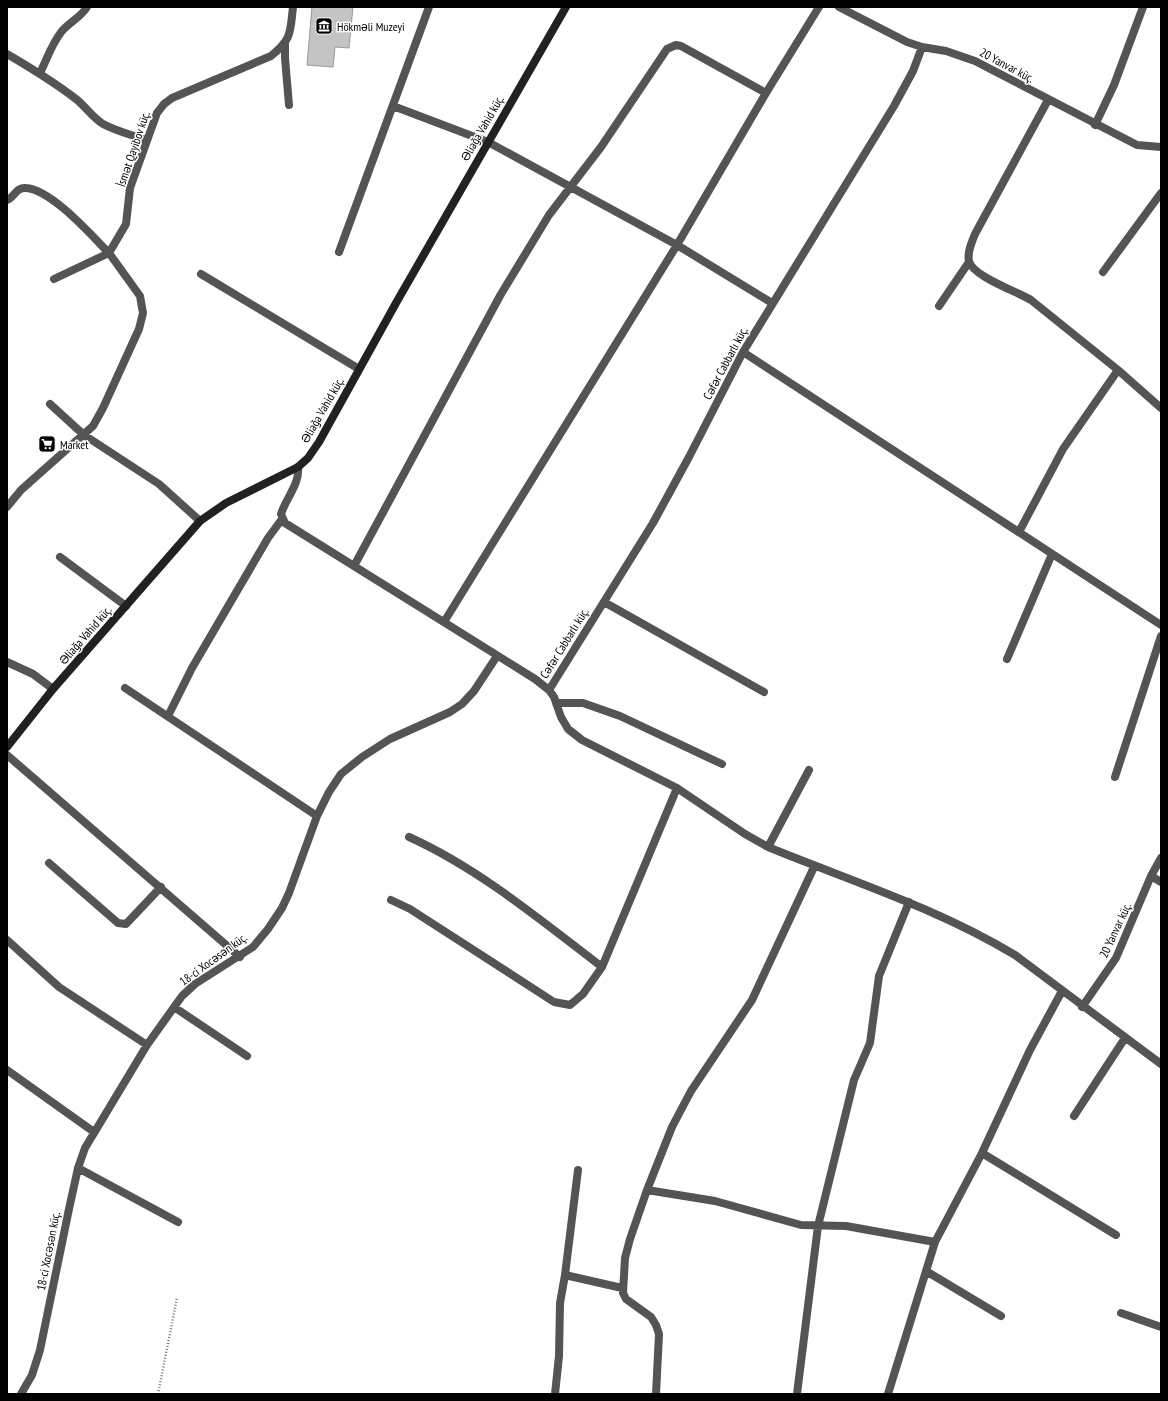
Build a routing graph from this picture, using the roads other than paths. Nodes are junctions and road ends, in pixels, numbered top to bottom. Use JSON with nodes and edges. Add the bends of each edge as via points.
{"nodes":[{"id":1,"x":87,"y":7,"type":"edge"},
{"id":2,"x":293,"y":7,"type":"edge"},
{"id":3,"x":429,"y":7,"type":"edge"},
{"id":4,"x":566,"y":7,"type":"edge"},
{"id":5,"x":819,"y":7,"type":"edge"},
{"id":6,"x":840,"y":7,"type":"edge"},
{"id":7,"x":1143,"y":7,"type":"edge"},
{"id":8,"x":285,"y":45,"type":"junction"},
{"id":9,"x":922,"y":47,"type":"junction"},
{"id":10,"x":7,"y":54,"type":"edge"},
{"id":11,"x":40,"y":73,"type":"junction"},
{"id":12,"x":766,"y":93,"type":"junction"},
{"id":13,"x":1048,"y":100,"type":"junction"},
{"id":14,"x":289,"y":105,"type":"dead end"},
{"id":15,"x":393,"y":106,"type":"junction"},
{"id":16,"x":1095,"y":125,"type":"junction"},
{"id":17,"x":146,"y":140,"type":"junction"},
{"id":18,"x":488,"y":142,"type":"junction"},
{"id":19,"x":1161,"y":147,"type":"edge"},
{"id":20,"x":572,"y":186,"type":"junction"},
{"id":21,"x":1161,"y":193,"type":"edge"},
{"id":22,"x":7,"y":200,"type":"edge"},
{"id":23,"x":677,"y":245,"type":"junction"},
{"id":24,"x":339,"y":252,"type":"dead end"},
{"id":25,"x":109,"y":253,"type":"junction"},
{"id":26,"x":969,"y":262,"type":"junction"},
{"id":27,"x":1103,"y":272,"type":"dead end"},
{"id":28,"x":201,"y":274,"type":"dead end"},
{"id":29,"x":54,"y":279,"type":"dead end"},
{"id":30,"x":772,"y":303,"type":"junction"},
{"id":31,"x":939,"y":306,"type":"dead end"},
{"id":32,"x":743,"y":352,"type":"junction"},
{"id":33,"x":359,"y":369,"type":"junction"},
{"id":34,"x":1118,"y":370,"type":"junction"},
{"id":35,"x":50,"y":404,"type":"dead end"},
{"id":36,"x":1161,"y":408,"type":"edge"},
{"id":37,"x":84,"y":435,"type":"junction"},
{"id":38,"x":298,"y":467,"type":"junction"},
{"id":39,"x":7,"y":507,"type":"edge"},
{"id":40,"x":282,"y":519,"type":"junction"},
{"id":41,"x":200,"y":521,"type":"junction"},
{"id":42,"x":1018,"y":532,"type":"junction"},
{"id":43,"x":1052,"y":554,"type":"junction"},
{"id":44,"x":60,"y":557,"type":"dead end"},
{"id":45,"x":354,"y":566,"type":"junction"},
{"id":46,"x":604,"y":602,"type":"junction"},
{"id":47,"x":126,"y":606,"type":"junction"},
{"id":48,"x":444,"y":622,"type":"junction"},
{"id":49,"x":1161,"y":625,"type":"edge"},
{"id":50,"x":1161,"y":636,"type":"edge"},
{"id":51,"x":497,"y":656,"type":"junction"},
{"id":52,"x":1007,"y":659,"type":"dead end"},
{"id":53,"x":7,"y":662,"type":"edge"},
{"id":54,"x":53,"y":688,"type":"junction"},
{"id":55,"x":125,"y":688,"type":"dead end"},
{"id":56,"x":549,"y":690,"type":"junction"},
{"id":57,"x":764,"y":692,"type":"dead end"},
{"id":58,"x":556,"y":703,"type":"junction"},
{"id":59,"x":168,"y":716,"type":"junction"},
{"id":60,"x":7,"y":746,"type":"edge"},
{"id":61,"x":7,"y":755,"type":"edge"},
{"id":62,"x":722,"y":764,"type":"dead end"},
{"id":63,"x":809,"y":770,"type":"dead end"},
{"id":64,"x":1115,"y":777,"type":"dead end"},
{"id":65,"x":677,"y":788,"type":"junction"},
{"id":66,"x":317,"y":816,"type":"junction"},
{"id":67,"x":409,"y":837,"type":"dead end"},
{"id":68,"x":768,"y":847,"type":"junction"},
{"id":69,"x":1161,"y":858,"type":"edge"},
{"id":70,"x":49,"y":863,"type":"dead end"},
{"id":71,"x":814,"y":867,"type":"junction"},
{"id":72,"x":1151,"y":876,"type":"junction"},
{"id":73,"x":1161,"y":882,"type":"edge"},
{"id":74,"x":162,"y":887,"type":"junction"},
{"id":75,"x":391,"y":900,"type":"dead end"},
{"id":76,"x":908,"y":902,"type":"junction"},
{"id":77,"x":7,"y":940,"type":"edge"},
{"id":78,"x":240,"y":957,"type":"junction"},
{"id":79,"x":602,"y":967,"type":"junction"},
{"id":80,"x":1062,"y":992,"type":"junction"},
{"id":81,"x":174,"y":1007,"type":"junction"},
{"id":82,"x":1082,"y":1007,"type":"junction"},
{"id":83,"x":1125,"y":1038,"type":"junction"},
{"id":84,"x":147,"y":1045,"type":"junction"},
{"id":85,"x":247,"y":1056,"type":"dead end"},
{"id":86,"x":1161,"y":1064,"type":"edge"},
{"id":87,"x":7,"y":1070,"type":"edge"},
{"id":88,"x":1074,"y":1116,"type":"dead end"},
{"id":89,"x":94,"y":1132,"type":"junction"},
{"id":90,"x":982,"y":1153,"type":"junction"},
{"id":91,"x":78,"y":1168,"type":"junction"},
{"id":92,"x":578,"y":1170,"type":"dead end"},
{"id":93,"x":647,"y":1190,"type":"junction"},
{"id":94,"x":178,"y":1222,"type":"dead end"},
{"id":95,"x":818,"y":1226,"type":"junction"},
{"id":96,"x":1116,"y":1234,"type":"dead end"},
{"id":97,"x":935,"y":1242,"type":"junction"},
{"id":98,"x":926,"y":1271,"type":"junction"},
{"id":99,"x":565,"y":1275,"type":"junction"},
{"id":100,"x":622,"y":1288,"type":"junction"},
{"id":101,"x":1122,"y":1313,"type":"dead end"},
{"id":102,"x":1001,"y":1316,"type":"dead end"},
{"id":103,"x":1161,"y":1327,"type":"edge"},
{"id":104,"x":20,"y":1394,"type":"edge"},
{"id":105,"x":555,"y":1394,"type":"edge"},
{"id":106,"x":656,"y":1394,"type":"edge"},
{"id":107,"x":797,"y":1394,"type":"edge"},
{"id":108,"x":888,"y":1394,"type":"edge"}],
"edges":[{"from":1,"to":11,"type":"street","via":[[55,41]]},
{"from":2,"to":8,"type":"street","via":[[290,31]]},
{"from":3,"to":15,"type":"street"},
{"from":4,"to":18,"type":"street","name":"Əliağa Vahid küç."},
{"from":5,"to":12,"type":"street"},
{"from":6,"to":9,"type":"street","name":"20 Yanvar küç.","via":[[888,33]]},
{"from":7,"to":16,"type":"street","via":[[1114,85]]},
{"from":8,"to":14,"type":"street"},
{"from":8,"to":17,"type":"street","name":"İsmət Qayibov küç.","via":[[271,56],[168,101],[157,113]]},
{"from":9,"to":13,"type":"street","name":"20 Yanvar küç.","via":[[960,55]]},
{"from":9,"to":30,"type":"street","name":"Cəfər Cabbarlı küç.","via":[[914,71],[894,106]]},
{"from":10,"to":11,"type":"street"},
{"from":11,"to":17,"type":"street","via":[[104,124]]},
{"from":12,"to":20,"type":"street","via":[[676,45],[667,49]]},
{"from":12,"to":23,"type":"street"},
{"from":13,"to":16,"type":"street","name":"20 Yanvar küç."},
{"from":13,"to":26,"type":"street","via":[[975,234]]},
{"from":15,"to":18,"type":"street"},
{"from":15,"to":24,"type":"street"},
{"from":16,"to":19,"type":"street","name":"20 Yanvar küç.","via":[[1137,145]]},
{"from":17,"to":25,"type":"street","name":"İsmət Qayibov küç.","via":[[130,188],[126,224]]},
{"from":18,"to":20,"type":"street"},
{"from":18,"to":33,"type":"street","name":"Əliağa Vahid küç."},
{"from":20,"to":23,"type":"street"},
{"from":20,"to":45,"type":"street","via":[[549,215],[501,294]]},
{"from":21,"to":27,"type":"street"},
{"from":22,"to":25,"type":"street","via":[[18,189],[26,188],[48,198],[61,206]]},
{"from":23,"to":30,"type":"street"},
{"from":23,"to":48,"type":"street"},
{"from":25,"to":29,"type":"street"},
{"from":25,"to":37,"type":"street","via":[[140,296],[143,313],[140,329],[103,408],[93,426]]},
{"from":26,"to":31,"type":"street"},
{"from":26,"to":34,"type":"street","via":[[975,271],[988,279],[1031,300]]},
{"from":28,"to":33,"type":"street"},
{"from":30,"to":32,"type":"street","name":"Cəfər Cabbarlı küç."},
{"from":32,"to":42,"type":"street"},
{"from":32,"to":46,"type":"street","name":"Cəfər Cabbarlı küç.","via":[[689,457]]},
{"from":33,"to":38,"type":"street","name":"Əliağa Vahid küç.","via":[[319,442]]},
{"from":34,"to":36,"type":"street"},
{"from":34,"to":42,"type":"street","via":[[1063,449]]},
{"from":35,"to":37,"type":"street"},
{"from":37,"to":39,"type":"street","via":[[42,471]]},
{"from":37,"to":41,"type":"street","via":[[159,484]]},
{"from":38,"to":40,"type":"street","via":[[299,474],[283,509]]},
{"from":38,"to":41,"type":"street","name":"Əliağa Vahid küç.","via":[[226,503]]},
{"from":40,"to":45,"type":"street"},
{"from":40,"to":59,"type":"street","via":[[268,538],[192,668]]},
{"from":41,"to":47,"type":"street","name":"Əliağa Vahid küç."},
{"from":42,"to":43,"type":"street"},
{"from":43,"to":49,"type":"street"},
{"from":43,"to":52,"type":"street"},
{"from":44,"to":47,"type":"street"},
{"from":45,"to":48,"type":"street"},
{"from":46,"to":56,"type":"street","name":"Cəfər Cabbarlı küç."},
{"from":46,"to":57,"type":"street"},
{"from":47,"to":54,"type":"street","name":"Əliağa Vahid küç."},
{"from":48,"to":51,"type":"street"},
{"from":50,"to":64,"type":"street"},
{"from":51,"to":56,"type":"street"},
{"from":51,"to":66,"type":"street","name":"18-ci Xocəsən küç.","via":[[474,691],[462,704],[390,739],[342,774]]},
{"from":53,"to":54,"type":"street","via":[[34,674]]},
{"from":54,"to":60,"type":"street","name":"Əliağa Vahid küç."},
{"from":55,"to":59,"type":"street"},
{"from":56,"to":58,"type":"street"},
{"from":58,"to":62,"type":"street","via":[[583,703],[620,716]]},
{"from":58,"to":65,"type":"street","via":[[568,729],[582,740]]},
{"from":59,"to":66,"type":"street"},
{"from":61,"to":74,"type":"street"},
{"from":63,"to":68,"type":"street"},
{"from":65,"to":68,"type":"street"},
{"from":65,"to":79,"type":"street"},
{"from":66,"to":78,"type":"street","name":"18-ci Xocəsən küç.","via":[[282,908],[253,948]]},
{"from":67,"to":79,"type":"street","via":[[428,846],[518,902]]},
{"from":68,"to":71,"type":"street"},
{"from":69,"to":72,"type":"street","name":"20 Yanvar küç."},
{"from":70,"to":74,"type":"street","via":[[118,923],[126,924]]},
{"from":71,"to":76,"type":"street"},
{"from":71,"to":93,"type":"street","via":[[752,1000],[691,1091],[672,1127]]},
{"from":72,"to":73,"type":"street"},
{"from":72,"to":82,"type":"street","name":"20 Yanvar küç.","via":[[1116,958]]},
{"from":74,"to":78,"type":"street"},
{"from":75,"to":79,"type":"street","via":[[410,909],[554,1002],[570,1004],[583,994]]},
{"from":76,"to":80,"type":"street","via":[[990,940],[1015,955]]},
{"from":76,"to":95,"type":"street","via":[[879,976],[870,1043],[854,1080]]},
{"from":77,"to":84,"type":"street","via":[[59,987]]},
{"from":78,"to":81,"type":"street","name":"18-ci Xocəsən küç.","via":[[195,984]]},
{"from":80,"to":82,"type":"street"},
{"from":80,"to":90,"type":"street","via":[[1030,1050]]},
{"from":81,"to":84,"type":"street","name":"18-ci Xocəsən küç."},
{"from":81,"to":85,"type":"street"},
{"from":82,"to":83,"type":"street"},
{"from":83,"to":86,"type":"street"},
{"from":83,"to":88,"type":"street"},
{"from":84,"to":89,"type":"street","name":"18-ci Xocəsən küç."},
{"from":87,"to":89,"type":"street"},
{"from":89,"to":91,"type":"street","name":"18-ci Xocəsən küç."},
{"from":90,"to":96,"type":"street"},
{"from":90,"to":97,"type":"street"},
{"from":91,"to":94,"type":"street"},
{"from":91,"to":104,"type":"street","name":"18-ci Xocəsən küç.","via":[[40,1350],[32,1374]]},
{"from":92,"to":99,"type":"street"},
{"from":93,"to":95,"type":"street","via":[[708,1200],[801,1225]]},
{"from":93,"to":100,"type":"street","via":[[625,1258]]},
{"from":95,"to":97,"type":"street","via":[[846,1226]]},
{"from":95,"to":107,"type":"street"},
{"from":97,"to":98,"type":"street"},
{"from":98,"to":102,"type":"street"},
{"from":98,"to":108,"type":"street"},
{"from":99,"to":100,"type":"street"},
{"from":99,"to":105,"type":"street","via":[[560,1303]]},
{"from":100,"to":106,"type":"street","via":[[626,1299],[651,1317],[659,1334]]},
{"from":101,"to":103,"type":"street"}]}
